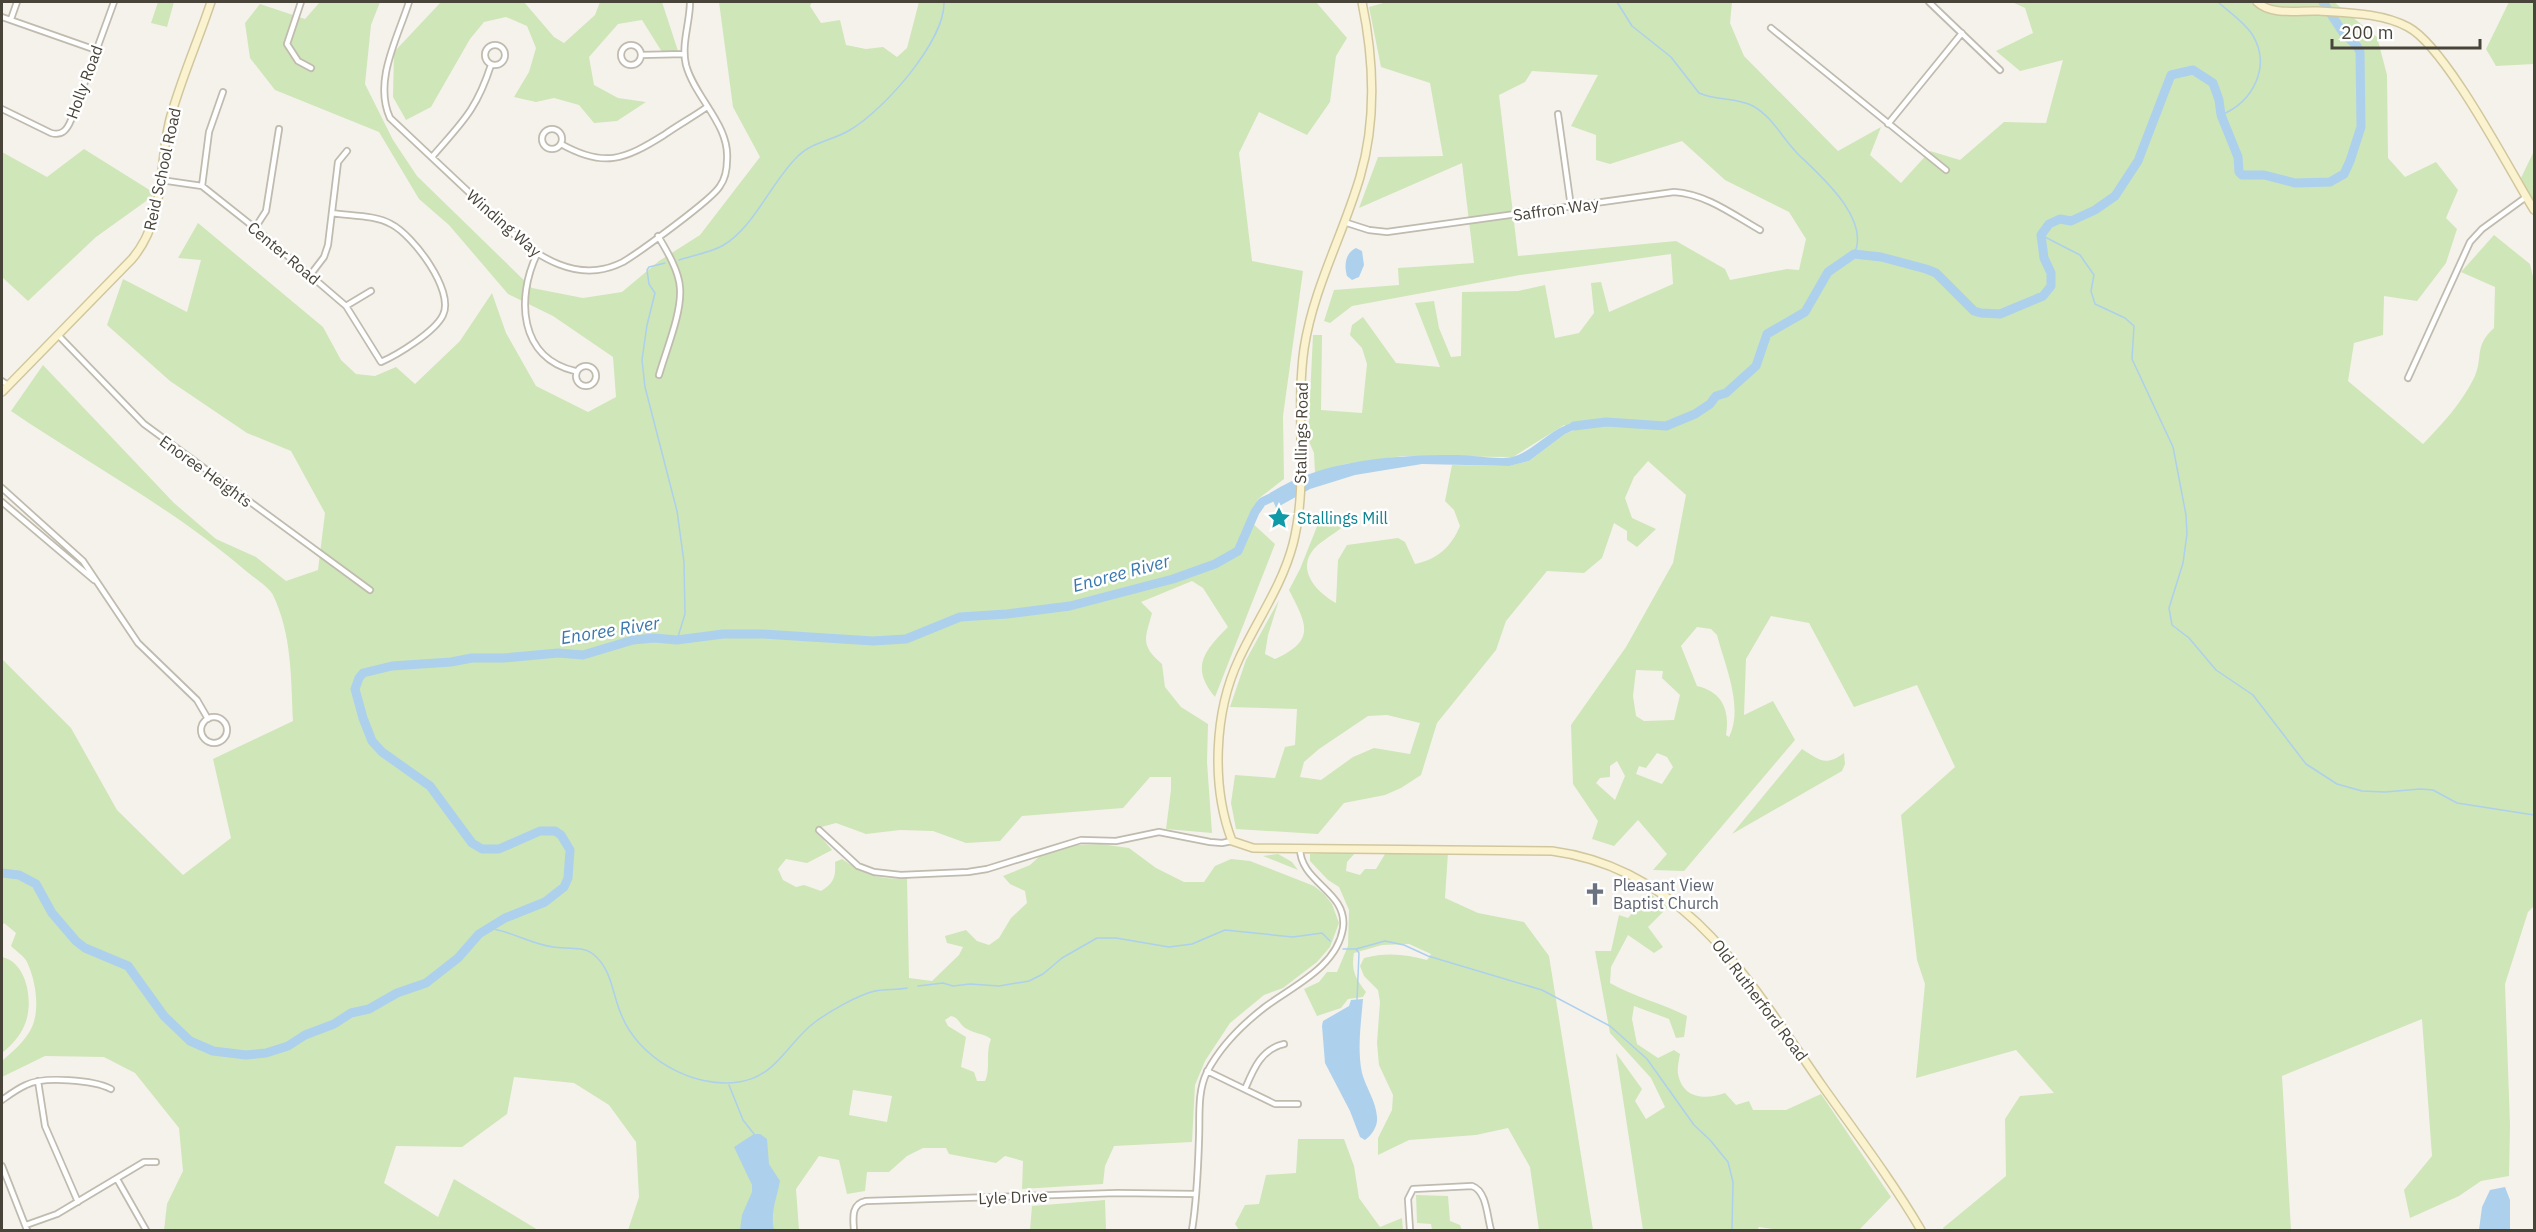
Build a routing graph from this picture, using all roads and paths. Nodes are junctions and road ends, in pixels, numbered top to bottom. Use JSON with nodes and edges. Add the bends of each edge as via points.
{"nodes":[{"id":1,"x":17,"y":2,"type":"edge"},
{"id":2,"x":114,"y":2,"type":"edge"},
{"id":3,"x":211,"y":2,"type":"edge"},
{"id":4,"x":301,"y":2,"type":"edge"},
{"id":5,"x":409,"y":2,"type":"edge"},
{"id":6,"x":690,"y":2,"type":"edge"},
{"id":7,"x":1362,"y":2,"type":"edge"},
{"id":8,"x":1929,"y":2,"type":"edge"},
{"id":9,"x":2257,"y":2,"type":"edge"},
{"id":10,"x":2,"y":16,"type":"edge"},
{"id":11,"x":11,"y":19,"type":"junction"},
{"id":12,"x":1771,"y":28,"type":"dead end"},
{"id":13,"x":1962,"y":33,"type":"junction"},
{"id":14,"x":96,"y":50,"type":"junction"},
{"id":15,"x":684,"y":54,"type":"junction"},
{"id":16,"x":641,"y":55,"type":"junction"},
{"id":17,"x":491,"y":65,"type":"junction"},
{"id":18,"x":311,"y":68,"type":"dead end"},
{"id":19,"x":2000,"y":70,"type":"dead end"},
{"id":20,"x":223,"y":92,"type":"dead end"},
{"id":21,"x":707,"y":107,"type":"junction"},
{"id":22,"x":2,"y":109,"type":"edge"},
{"id":23,"x":1558,"y":114,"type":"dead end"},
{"id":24,"x":1888,"y":124,"type":"junction"},
{"id":25,"x":279,"y":129,"type":"dead end"},
{"id":26,"x":561,"y":144,"type":"junction"},
{"id":27,"x":347,"y":151,"type":"dead end"},
{"id":28,"x":432,"y":157,"type":"junction"},
{"id":29,"x":1946,"y":170,"type":"dead end"},
{"id":30,"x":161,"y":180,"type":"junction"},
{"id":31,"x":202,"y":186,"type":"junction"},
{"id":32,"x":2526,"y":196,"type":"junction"},
{"id":33,"x":1571,"y":207,"type":"junction"},
{"id":34,"x":2535,"y":210,"type":"edge"},
{"id":35,"x":332,"y":213,"type":"junction"},
{"id":36,"x":1344,"y":222,"type":"junction"},
{"id":37,"x":255,"y":228,"type":"junction"},
{"id":38,"x":1760,"y":230,"type":"dead end"},
{"id":39,"x":658,"y":236,"type":"junction"},
{"id":40,"x":537,"y":254,"type":"junction"},
{"id":41,"x":311,"y":274,"type":"junction"},
{"id":42,"x":371,"y":291,"type":"dead end"},
{"id":43,"x":346,"y":306,"type":"junction"},
{"id":44,"x":58,"y":335,"type":"junction"},
{"id":45,"x":575,"y":371,"type":"junction"},
{"id":46,"x":659,"y":375,"type":"dead end"},
{"id":47,"x":2408,"y":378,"type":"dead end"},
{"id":48,"x":4,"y":383,"type":"edge"},
{"id":49,"x":2,"y":392,"type":"edge"},
{"id":50,"x":2,"y":488,"type":"edge"},
{"id":51,"x":2,"y":502,"type":"edge"},
{"id":52,"x":94,"y":580,"type":"junction"},
{"id":53,"x":370,"y":590,"type":"dead end"},
{"id":54,"x":208,"y":719,"type":"junction"},
{"id":55,"x":819,"y":830,"type":"dead end"},
{"id":56,"x":1232,"y":841,"type":"junction"},
{"id":57,"x":1300,"y":848,"type":"junction"},
{"id":58,"x":1284,"y":1044,"type":"dead end"},
{"id":59,"x":1208,"y":1071,"type":"junction"},
{"id":60,"x":38,"y":1081,"type":"junction"},
{"id":61,"x":111,"y":1089,"type":"dead end"},
{"id":62,"x":1245,"y":1089,"type":"junction"},
{"id":63,"x":2,"y":1100,"type":"edge"},
{"id":64,"x":1298,"y":1104,"type":"dead end"},
{"id":65,"x":156,"y":1162,"type":"dead end"},
{"id":66,"x":2,"y":1166,"type":"edge"},
{"id":67,"x":117,"y":1179,"type":"junction"},
{"id":68,"x":1196,"y":1194,"type":"junction"},
{"id":69,"x":78,"y":1202,"type":"junction"},
{"id":70,"x":27,"y":1228,"type":"edge"},
{"id":71,"x":146,"y":1230,"type":"edge"},
{"id":72,"x":854,"y":1230,"type":"edge"},
{"id":73,"x":1192,"y":1230,"type":"edge"},
{"id":74,"x":1410,"y":1230,"type":"edge"},
{"id":75,"x":1491,"y":1230,"type":"edge"},
{"id":76,"x":1921,"y":1230,"type":"edge"}],
"edges":[{"from":1,"to":11,"type":"street"},
{"from":2,"to":14,"type":"street","name":"Holly Road"},
{"from":3,"to":30,"type":"street","name":"Reid School Road","via":[[171,116]]},
{"from":4,"to":18,"type":"street","via":[[287,44],[298,62]]},
{"from":5,"to":28,"type":"street","name":"Winding Way","via":[[388,63],[385,105],[397,127]]},
{"from":6,"to":15,"type":"street","name":"Winding Way"},
{"from":7,"to":36,"type":"street","name":"Stallings Road","via":[[1372,67],[1371,122],[1360,176]]},
{"from":8,"to":13,"type":"street"},
{"from":9,"to":32,"type":"street","via":[[2273,10],[2372,16],[2398,23],[2420,35],[2454,79]]},
{"from":10,"to":11,"type":"street"},
{"from":11,"to":14,"type":"street"},
{"from":12,"to":24,"type":"street"},
{"from":13,"to":19,"type":"street"},
{"from":13,"to":24,"type":"street"},
{"from":14,"to":22,"type":"street","name":"Holly Road","via":[[71,120],[62,133],[51,133]]},
{"from":15,"to":16,"type":"street"},
{"from":15,"to":21,"type":"street","name":"Winding Way","via":[[692,81]]},
{"from":16,"to":16,"type":"street","via":[[633,65],[626,64],[621,56],[629,45],[639,48]]},
{"from":17,"to":17,"type":"street","via":[[499,65],[505,59],[500,46],[492,45],[486,51]]},
{"from":17,"to":28,"type":"street","via":[[471,113]]},
{"from":20,"to":31,"type":"street","via":[[209,132]]},
{"from":21,"to":26,"type":"street","via":[[622,157],[594,158]]},
{"from":21,"to":39,"type":"street","name":"Winding Way","via":[[726,145],[724,180],[714,193]]},
{"from":23,"to":33,"type":"street"},
{"from":24,"to":29,"type":"street"},
{"from":25,"to":37,"type":"street","via":[[266,212]]},
{"from":26,"to":26,"type":"street","via":[[554,149],[546,147],[543,134],[555,129],[561,135]]},
{"from":27,"to":35,"type":"street","via":[[339,162]]},
{"from":28,"to":40,"type":"street","name":"Winding Way"},
{"from":30,"to":31,"type":"street"},
{"from":30,"to":44,"type":"street","name":"Reid School Road","via":[[154,221],[144,244]]},
{"from":31,"to":37,"type":"street","name":"Center Road"},
{"from":32,"to":34,"type":"street"},
{"from":32,"to":47,"type":"street","via":[[2470,242]]},
{"from":33,"to":36,"type":"street","name":"Saffron Way","via":[[1387,232]]},
{"from":33,"to":38,"type":"street","name":"Saffron Way","via":[[1689,193]]},
{"from":35,"to":41,"type":"street","via":[[324,257]]},
{"from":35,"to":43,"type":"street","name":"Center Road","via":[[377,219],[396,227],[427,260],[445,303],[440,321],[410,346],[381,362]]},
{"from":36,"to":56,"type":"street","name":"Stallings Road","via":[[1308,328],[1294,542],[1283,573],[1237,664],[1223,705],[1218,757]]},
{"from":37,"to":41,"type":"street","name":"Center Road"},
{"from":39,"to":40,"type":"street","name":"Winding Way","via":[[625,260],[599,270],[569,268]]},
{"from":39,"to":46,"type":"street","via":[[680,291]]},
{"from":40,"to":45,"type":"street","via":[[524,292],[526,321],[544,353]]},
{"from":41,"to":43,"type":"street","name":"Center Road"},
{"from":42,"to":43,"type":"street"},
{"from":44,"to":48,"type":"street","name":"Reid School Road"},
{"from":44,"to":53,"type":"street","name":"Enoree Heights","via":[[144,424]]},
{"from":45,"to":45,"type":"street","via":[[583,386],[590,387],[595,382],[592,368],[583,366]]},
{"from":48,"to":49,"type":"street","name":"Reid School Road"},
{"from":50,"to":52,"type":"street","via":[[83,561]]},
{"from":51,"to":52,"type":"street"},
{"from":52,"to":54,"type":"street","via":[[138,643],[197,700]]},
{"from":54,"to":54,"type":"street","via":[[202,728],[203,736],[213,742],[221,740],[226,734],[225,723],[219,718]]},
{"from":55,"to":56,"type":"street","via":[[858,866],[901,875],[968,872],[1081,840],[1116,841],[1158,832],[1210,842]]},
{"from":56,"to":57,"type":"street","name":"Old Rutherford Road","via":[[1248,848]]},
{"from":57,"to":59,"type":"street","via":[[1306,870],[1339,905],[1344,921],[1341,936],[1321,967],[1250,1019]]},
{"from":57,"to":76,"type":"street","name":"Old Rutherford Road","via":[[1552,850],[1599,860],[1641,879],[1680,906],[1726,952],[1889,1179]]},
{"from":58,"to":62,"type":"street","via":[[1262,1056]]},
{"from":59,"to":62,"type":"street"},
{"from":59,"to":68,"type":"street","via":[[1201,1095]]},
{"from":60,"to":61,"type":"street","via":[[99,1083]]},
{"from":60,"to":63,"type":"street"},
{"from":60,"to":69,"type":"street","via":[[45,1126]]},
{"from":62,"to":64,"type":"street","via":[[1275,1104]]},
{"from":65,"to":67,"type":"street","via":[[144,1162]]},
{"from":66,"to":70,"type":"street"},
{"from":67,"to":69,"type":"street"},
{"from":67,"to":71,"type":"street"},
{"from":68,"to":72,"type":"street","name":"Lyle Drive","via":[[866,1202],[855,1206]]},
{"from":68,"to":73,"type":"street"},
{"from":69,"to":70,"type":"street"},
{"from":74,"to":75,"type":"street","via":[[1408,1199],[1413,1189],[1472,1186],[1482,1194]]}]}
